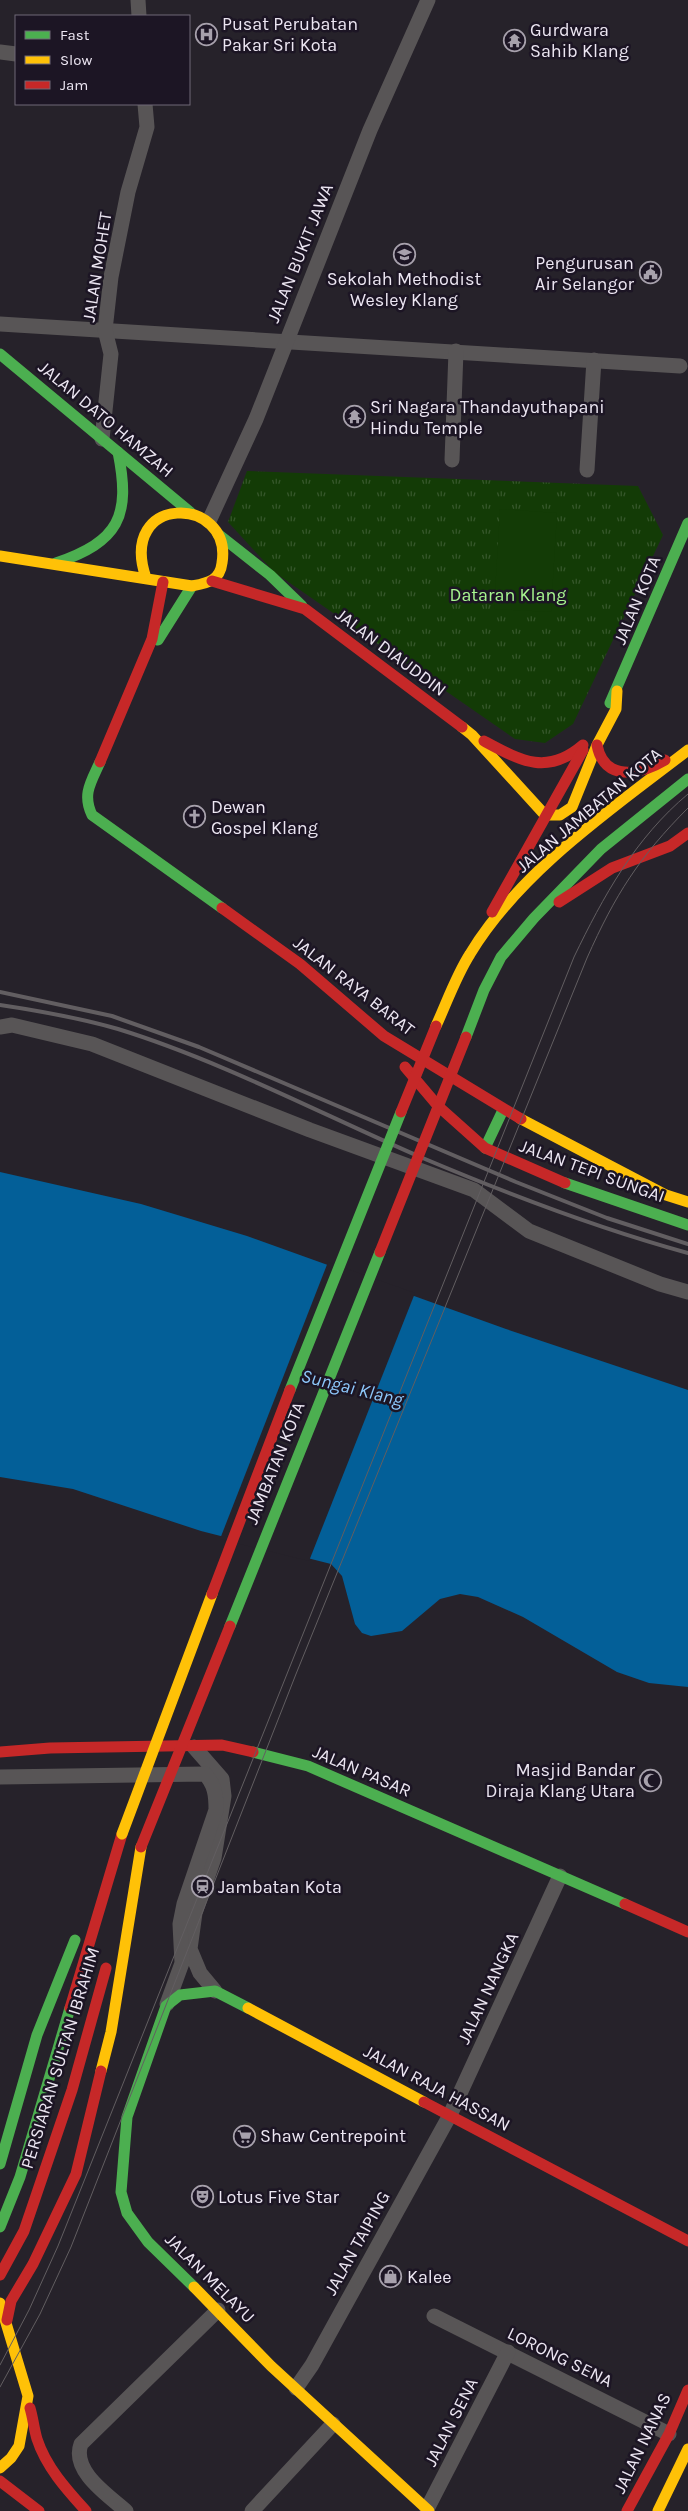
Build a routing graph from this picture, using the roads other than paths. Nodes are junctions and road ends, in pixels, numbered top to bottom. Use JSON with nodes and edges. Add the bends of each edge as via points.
{"nodes":[{"id":1,"x":138,"y":0,"type":"edge"},
{"id":2,"x":428,"y":0,"type":"edge"},
{"id":3,"x":139,"y":15,"type":"edge"},
{"id":4,"x":0,"y":52,"type":"edge"},
{"id":5,"x":15,"y":54,"type":"edge"},
{"id":6,"x":145,"y":105,"type":"edge"},
{"id":7,"x":0,"y":324,"type":"edge"},
{"id":8,"x":105,"y":330,"type":"junction"},
{"id":9,"x":286,"y":340,"type":"junction"},
{"id":10,"x":456,"y":351,"type":"junction"},
{"id":11,"x":0,"y":354,"type":"edge"},
{"id":12,"x":594,"y":360,"type":"junction"},
{"id":13,"x":680,"y":366,"type":"dead end"},
{"id":14,"x":102,"y":439,"type":"junction"},
{"id":15,"x":118,"y":452,"type":"junction"},
{"id":16,"x":452,"y":460,"type":"dead end"},
{"id":17,"x":587,"y":470,"type":"dead end"},
{"id":18,"x":190,"y":512,"type":"junction"},
{"id":19,"x":209,"y":521,"type":"junction"},
{"id":20,"x":688,"y":523,"type":"edge"},
{"id":21,"x":218,"y":534,"type":"junction"},
{"id":22,"x":0,"y":556,"type":"edge"},
{"id":23,"x":54,"y":564,"type":"junction"},
{"id":24,"x":146,"y":578,"type":"junction"},
{"id":25,"x":212,"y":581,"type":"junction"},
{"id":26,"x":163,"y":582,"type":"junction"},
{"id":27,"x":192,"y":586,"type":"junction"},
{"id":28,"x":305,"y":609,"type":"junction"},
{"id":29,"x":135,"y":680,"type":"junction"},
{"id":30,"x":472,"y":734,"type":"junction"},
{"id":31,"x":594,"y":741,"type":"junction"},
{"id":32,"x":688,"y":744,"type":"edge"},
{"id":33,"x":688,"y":750,"type":"edge"},
{"id":34,"x":688,"y":779,"type":"edge"},
{"id":35,"x":523,"y":793,"type":"junction"},
{"id":36,"x":545,"y":815,"type":"junction"},
{"id":37,"x":688,"y":833,"type":"edge"},
{"id":38,"x":531,"y":843,"type":"junction"},
{"id":39,"x":534,"y":918,"type":"junction"},
{"id":40,"x":474,"y":946,"type":"junction"},
{"id":41,"x":436,"y":1026,"type":"joint"},
{"id":42,"x":0,"y":1027,"type":"edge"},
{"id":43,"x":384,"y":1036,"type":"junction"},
{"id":44,"x":503,"y":1110,"type":"junction"},
{"id":45,"x":485,"y":1148,"type":"junction"},
{"id":46,"x":688,"y":1202,"type":"edge"},
{"id":47,"x":688,"y":1225,"type":"edge"},
{"id":48,"x":688,"y":1292,"type":"edge"},
{"id":49,"x":194,"y":1747,"type":"junction"},
{"id":50,"x":0,"y":1752,"type":"edge"},
{"id":51,"x":0,"y":1777,"type":"edge"},
{"id":52,"x":122,"y":1834,"type":"junction"},
{"id":53,"x":141,"y":1847,"type":"junction"},
{"id":54,"x":560,"y":1876,"type":"junction"},
{"id":55,"x":688,"y":1932,"type":"edge"},
{"id":56,"x":114,"y":1941,"type":"dead end"},
{"id":57,"x":108,"y":1960,"type":"dead end"},
{"id":58,"x":215,"y":1991,"type":"junction"},
{"id":59,"x":166,"y":2006,"type":"junction"},
{"id":60,"x":450,"y":2115,"type":"junction"},
{"id":61,"x":0,"y":2164,"type":"edge"},
{"id":62,"x":0,"y":2227,"type":"edge"},
{"id":63,"x":688,"y":2242,"type":"edge"},
{"id":64,"x":0,"y":2275,"type":"edge"},
{"id":65,"x":0,"y":2303,"type":"edge"},
{"id":66,"x":218,"y":2310,"type":"junction"},
{"id":67,"x":434,"y":2316,"type":"dead end"},
{"id":68,"x":7,"y":2320,"type":"junction"},
{"id":69,"x":508,"y":2352,"type":"junction"},
{"id":70,"x":296,"y":2388,"type":"junction"},
{"id":71,"x":688,"y":2390,"type":"edge"},
{"id":72,"x":28,"y":2396,"type":"junction"},
{"id":73,"x":333,"y":2424,"type":"junction"},
{"id":74,"x":669,"y":2434,"type":"junction"},
{"id":75,"x":688,"y":2449,"type":"edge"},
{"id":76,"x":0,"y":2468,"type":"edge"},
{"id":77,"x":0,"y":2481,"type":"edge"},
{"id":78,"x":428,"y":2510,"type":"edge"},
{"id":79,"x":39,"y":2511,"type":"edge"},
{"id":80,"x":86,"y":2511,"type":"edge"},
{"id":81,"x":126,"y":2511,"type":"edge"},
{"id":82,"x":252,"y":2511,"type":"edge"},
{"id":83,"x":628,"y":2511,"type":"edge"},
{"id":84,"x":658,"y":2511,"type":"edge"}],
"edges":[{"from":1,"to":3,"type":"street"},
{"from":2,"to":9,"type":"street","name":"JALAN BUKIT JAWA","via":[[370,130]]},
{"from":4,"to":5,"type":"street"},
{"from":6,"to":8,"type":"street","name":"JALAN MOHET","via":[[147,127],[128,192],[111,278]]},
{"from":7,"to":8,"type":"street"},
{"from":8,"to":9,"type":"street"},
{"from":8,"to":14,"type":"street","name":"JALAN MOHET","via":[[111,354]]},
{"from":9,"to":10,"type":"street"},
{"from":9,"to":19,"type":"street","name":"JALAN BUKIT JAWA","via":[[256,419]]},
{"from":10,"to":12,"type":"street"},
{"from":10,"to":16,"type":"street"},
{"from":11,"to":14,"type":"main road","name":"JALAN DATO HAMZAH"},
{"from":12,"to":13,"type":"street"},
{"from":12,"to":17,"type":"street"},
{"from":14,"to":15,"type":"main road","name":"JALAN DATO HAMZAH"},
{"from":15,"to":18,"type":"main road","name":"JALAN DATO HAMZAH"},
{"from":15,"to":23,"type":"main road","via":[[125,477],[121,516],[110,535],[88,551]]},
{"from":18,"to":19,"type":"main road"},
{"from":18,"to":24,"type":"main road","via":[[159,518],[142,536],[138,551]]},
{"from":19,"to":21,"type":"main road"},
{"from":20,"to":31,"type":"main road","name":"JALAN KOTA","via":[[618,692],[616,709]]},
{"from":21,"to":25,"type":"main road","via":[[223,560],[220,572]]},
{"from":21,"to":28,"type":"main road","via":[[270,575]]},
{"from":22,"to":23,"type":"main road"},
{"from":23,"to":24,"type":"main road"},
{"from":24,"to":26,"type":"main road"},
{"from":25,"to":27,"type":"main road"},
{"from":25,"to":28,"type":"main road","name":"JALAN DIAUDDIN"},
{"from":26,"to":27,"type":"main road"},
{"from":26,"to":29,"type":"main road","via":[[152,639]]},
{"from":27,"to":29,"type":"main road"},
{"from":28,"to":30,"type":"main road","name":"JALAN DIAUDDIN"},
{"from":29,"to":43,"type":"main road","name":"JALAN RAYA BARAT","via":[[88,790],[86,802],[92,815],[300,964]]},
{"from":30,"to":31,"type":"main road","via":[[527,762],[567,760]]},
{"from":30,"to":35,"type":"main road","name":"JALAN DIAUDDIN"},
{"from":31,"to":32,"type":"main road","via":[[602,761],[609,768],[632,772],[658,765]]},
{"from":31,"to":36,"type":"main road","name":"JALAN KOTA"},
{"from":31,"to":36,"type":"main road","name":"JALAN KOTA","via":[[572,807],[565,814]]},
{"from":33,"to":40,"type":"main road","name":"JALAN JAMBATAN KOTA","via":[[577,838],[520,891]]},
{"from":34,"to":39,"type":"main road","via":[[601,849]]},
{"from":35,"to":36,"type":"main road"},
{"from":35,"to":38,"type":"main road","via":[[532,822]]},
{"from":36,"to":38,"type":"main road","name":"JALAN KOTA"},
{"from":37,"to":39,"type":"main road","via":[[670,846],[612,868]]},
{"from":38,"to":40,"type":"main road","name":"JALAN KOTA"},
{"from":39,"to":53,"type":"main road","name":"JAMBATAN KOTA","bridge":true,"via":[[501,957],[484,990]]},
{"from":40,"to":41,"type":"main road","name":"JALAN JAMBATAN KOTA"},
{"from":41,"to":52,"type":"main road","name":"JAMBATAN KOTA","bridge":true,"via":[[263,1458]]},
{"from":42,"to":48,"type":"street","via":[[12,1025],[92,1044],[474,1190],[529,1231],[660,1284]]},
{"from":43,"to":44,"type":"main road","name":"JALAN RAYA BARAT"},
{"from":43,"to":45,"type":"main road","name":"JALAN TEPI SUNGAI","via":[[398,1059],[438,1106]]},
{"from":44,"to":45,"type":"main road"},
{"from":44,"to":46,"type":"main road","name":"JALAN RAYA BARAT","via":[[610,1168]]},
{"from":45,"to":47,"type":"main road","name":"JALAN TEPI SUNGAI","via":[[561,1182]]},
{"from":49,"to":50,"type":"main road","name":"JALAN PASAR"},
{"from":49,"to":54,"type":"main road","name":"JALAN PASAR","via":[[222,1745],[308,1766]]},
{"from":49,"to":58,"type":"street","via":[[222,1779],[224,1796],[216,1852],[195,1913],[190,1950],[200,1974]]},
{"from":51,"to":59,"type":"street","via":[[205,1774],[211,1781],[216,1794],[216,1810],[184,1904],[180,1924],[182,1963]]},
{"from":52,"to":61,"type":"main road","via":[[37,2035]]},
{"from":52,"to":62,"type":"main road","name":"PERSIARAN SULTAN IBRAHIM","via":[[32,2139]]},
{"from":53,"to":56,"type":"main road","name":"PERSIARAN SULTAN IBRAHIM"},
{"from":53,"to":68,"type":"main road","via":[[111,2032],[76,2174],[33,2264],[11,2301]]},
{"from":54,"to":55,"type":"main road","name":"JALAN PASAR"},
{"from":54,"to":60,"type":"street","name":"JALAN NANGKA"},
{"from":57,"to":64,"type":"main road","name":"PERSIARAN SULTAN IBRAHIM","via":[[72,2090],[43,2176],[24,2231]]},
{"from":58,"to":59,"type":"main road","via":[[180,1995]]},
{"from":58,"to":60,"type":"main road","name":"JALAN RAJA HASSAN"},
{"from":59,"to":66,"type":"main road","name":"JALAN MELAYU","via":[[128,2116],[121,2192],[127,2213],[148,2242]]},
{"from":60,"to":63,"type":"main road","name":"JALAN RAJA HASSAN"},
{"from":60,"to":70,"type":"street","name":"JALAN TAIPING","via":[[312,2365]]},
{"from":65,"to":68,"type":"main road"},
{"from":66,"to":70,"type":"main road","name":"JALAN MELAYU"},
{"from":66,"to":81,"type":"street","via":[[81,2444],[78,2451],[82,2468]]},
{"from":67,"to":69,"type":"street","name":"LORONG SENA"},
{"from":68,"to":72,"type":"main road"},
{"from":69,"to":74,"type":"street","name":"LORONG SENA"},
{"from":69,"to":78,"type":"street","name":"JALAN SENA"},
{"from":70,"to":73,"type":"main road","name":"JALAN MELAYU"},
{"from":71,"to":74,"type":"main road","name":"JALAN NANAS"},
{"from":72,"to":76,"type":"main road","via":[[19,2446]]},
{"from":72,"to":80,"type":"main road","via":[[37,2439],[47,2460]]},
{"from":73,"to":78,"type":"main road","name":"JALAN MELAYU"},
{"from":73,"to":82,"type":"street"},
{"from":74,"to":83,"type":"main road","name":"JALAN NANAS"},
{"from":75,"to":84,"type":"main road"},
{"from":77,"to":79,"type":"main road"}]}
